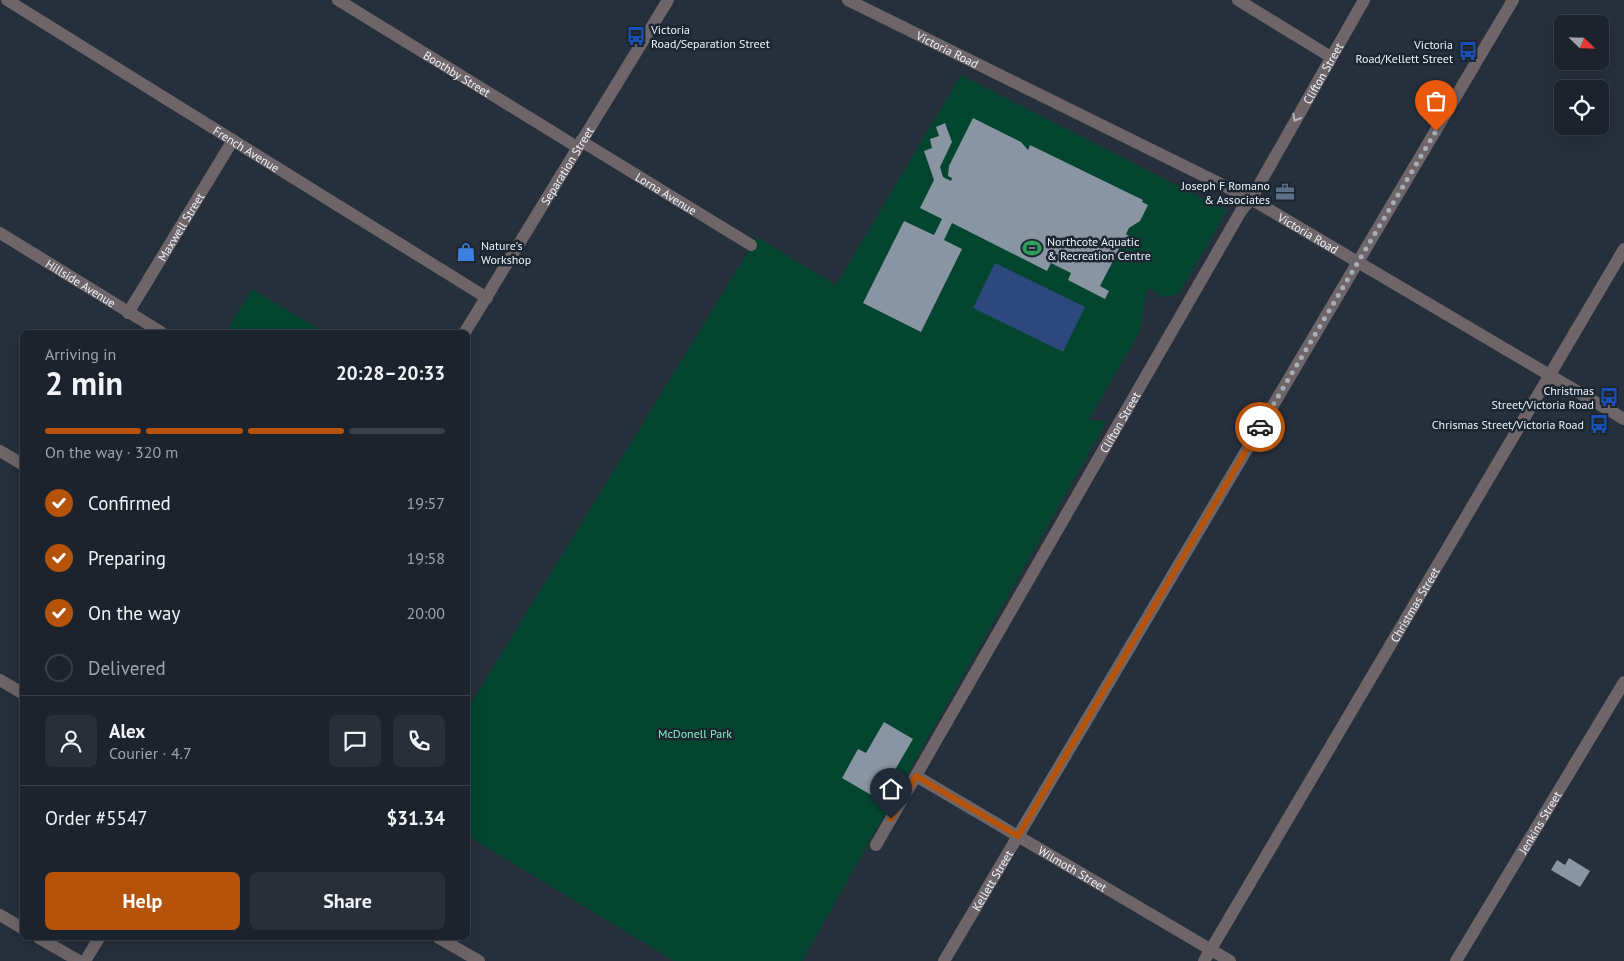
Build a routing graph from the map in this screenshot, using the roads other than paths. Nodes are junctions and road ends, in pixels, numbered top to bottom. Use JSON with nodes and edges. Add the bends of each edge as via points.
{"nodes":[{"id":1,"x":8,"y":0,"type":"edge"},
{"id":2,"x":338,"y":0,"type":"edge"},
{"id":3,"x":668,"y":0,"type":"edge"},
{"id":4,"x":848,"y":0,"type":"edge"},
{"id":5,"x":1238,"y":0,"type":"edge"},
{"id":6,"x":1364,"y":0,"type":"edge"},
{"id":7,"x":1513,"y":0,"type":"edge"},
{"id":8,"x":1331,"y":57,"type":"junction"},
{"id":9,"x":233,"y":140,"type":"junction"},
{"id":10,"x":579,"y":144,"type":"junction"},
{"id":11,"x":1251,"y":199,"type":"junction"},
{"id":12,"x":0,"y":233,"type":"edge"},
{"id":13,"x":751,"y":245,"type":"dead end"},
{"id":14,"x":1624,"y":248,"type":"edge"},
{"id":15,"x":1358,"y":262,"type":"junction"},
{"id":16,"x":487,"y":298,"type":"junction"},
{"id":17,"x":128,"y":312,"type":"junction"},
{"id":18,"x":158,"y":330,"type":"edge"},
{"id":19,"x":466,"y":330,"type":"edge"},
{"id":20,"x":1549,"y":375,"type":"junction"},
{"id":21,"x":1624,"y":419,"type":"edge"},
{"id":22,"x":0,"y":451,"type":"edge"},
{"id":23,"x":20,"y":463,"type":"edge"},
{"id":24,"x":0,"y":680,"type":"edge"},
{"id":25,"x":1624,"y":682,"type":"edge"},
{"id":26,"x":20,"y":692,"type":"edge"},
{"id":27,"x":916,"y":776,"type":"junction"},
{"id":28,"x":1018,"y":836,"type":"junction"},
{"id":29,"x":876,"y":845,"type":"dead end"},
{"id":30,"x":0,"y":914,"type":"edge"},
{"id":31,"x":20,"y":927,"type":"edge"},
{"id":32,"x":42,"y":940,"type":"edge"},
{"id":33,"x":98,"y":940,"type":"edge"},
{"id":34,"x":442,"y":940,"type":"edge"},
{"id":35,"x":1211,"y":950,"type":"junction"},
{"id":36,"x":79,"y":961,"type":"edge"},
{"id":37,"x":85,"y":961,"type":"edge"},
{"id":38,"x":479,"y":961,"type":"edge"},
{"id":39,"x":944,"y":961,"type":"edge"},
{"id":40,"x":1204,"y":961,"type":"edge"},
{"id":41,"x":1230,"y":961,"type":"edge"},
{"id":42,"x":1456,"y":961,"type":"edge"}],
"edges":[{"from":1,"to":9,"type":"street","name":"French Avenue"},
{"from":2,"to":10,"type":"street","name":"Boothby Street"},
{"from":3,"to":10,"type":"street","name":"Separation Street"},
{"from":4,"to":11,"type":"street","name":"Victoria Road"},
{"from":5,"to":8,"type":"street"},
{"from":6,"to":8,"type":"street","name":"Clifton Street"},
{"from":7,"to":15,"type":"street","name":"Kellett Street"},
{"from":8,"to":11,"type":"street","name":"Clifton Street","one_way":true},
{"from":9,"to":16,"type":"street","name":"French Avenue"},
{"from":9,"to":17,"type":"street","name":"Maxwell Street"},
{"from":10,"to":13,"type":"street","name":"Lorna Avenue"},
{"from":10,"to":16,"type":"street","name":"Separation Street"},
{"from":11,"to":15,"type":"street","name":"Victoria Road"},
{"from":11,"to":27,"type":"street","name":"Clifton Street","via":[[1241,210]]},
{"from":12,"to":17,"type":"street","name":"Hillside Avenue"},
{"from":14,"to":20,"type":"street","name":"Christmas Street"},
{"from":15,"to":20,"type":"street","name":"Victoria Road"},
{"from":15,"to":28,"type":"street","name":"Kellett Street"},
{"from":16,"to":19,"type":"street","name":"Separation Street"},
{"from":17,"to":18,"type":"street","name":"Hillside Avenue"},
{"from":20,"to":21,"type":"street","name":"Victoria Road"},
{"from":20,"to":35,"type":"street","name":"Christmas Street"},
{"from":22,"to":23,"type":"street"},
{"from":24,"to":26,"type":"street"},
{"from":25,"to":42,"type":"street","name":"Jenkins Street"},
{"from":27,"to":28,"type":"street","name":"Wilmoth Street"},
{"from":27,"to":29,"type":"street","name":"Clifton Street"},
{"from":28,"to":35,"type":"street","name":"Wilmoth Street"},
{"from":28,"to":39,"type":"street","name":"Kellett Street"},
{"from":30,"to":31,"type":"street"},
{"from":32,"to":36,"type":"street"},
{"from":33,"to":37,"type":"street"},
{"from":34,"to":38,"type":"street"},
{"from":35,"to":40,"type":"street","name":"Christmas Street"},
{"from":35,"to":41,"type":"street","name":"Wilmoth Street"}]}
